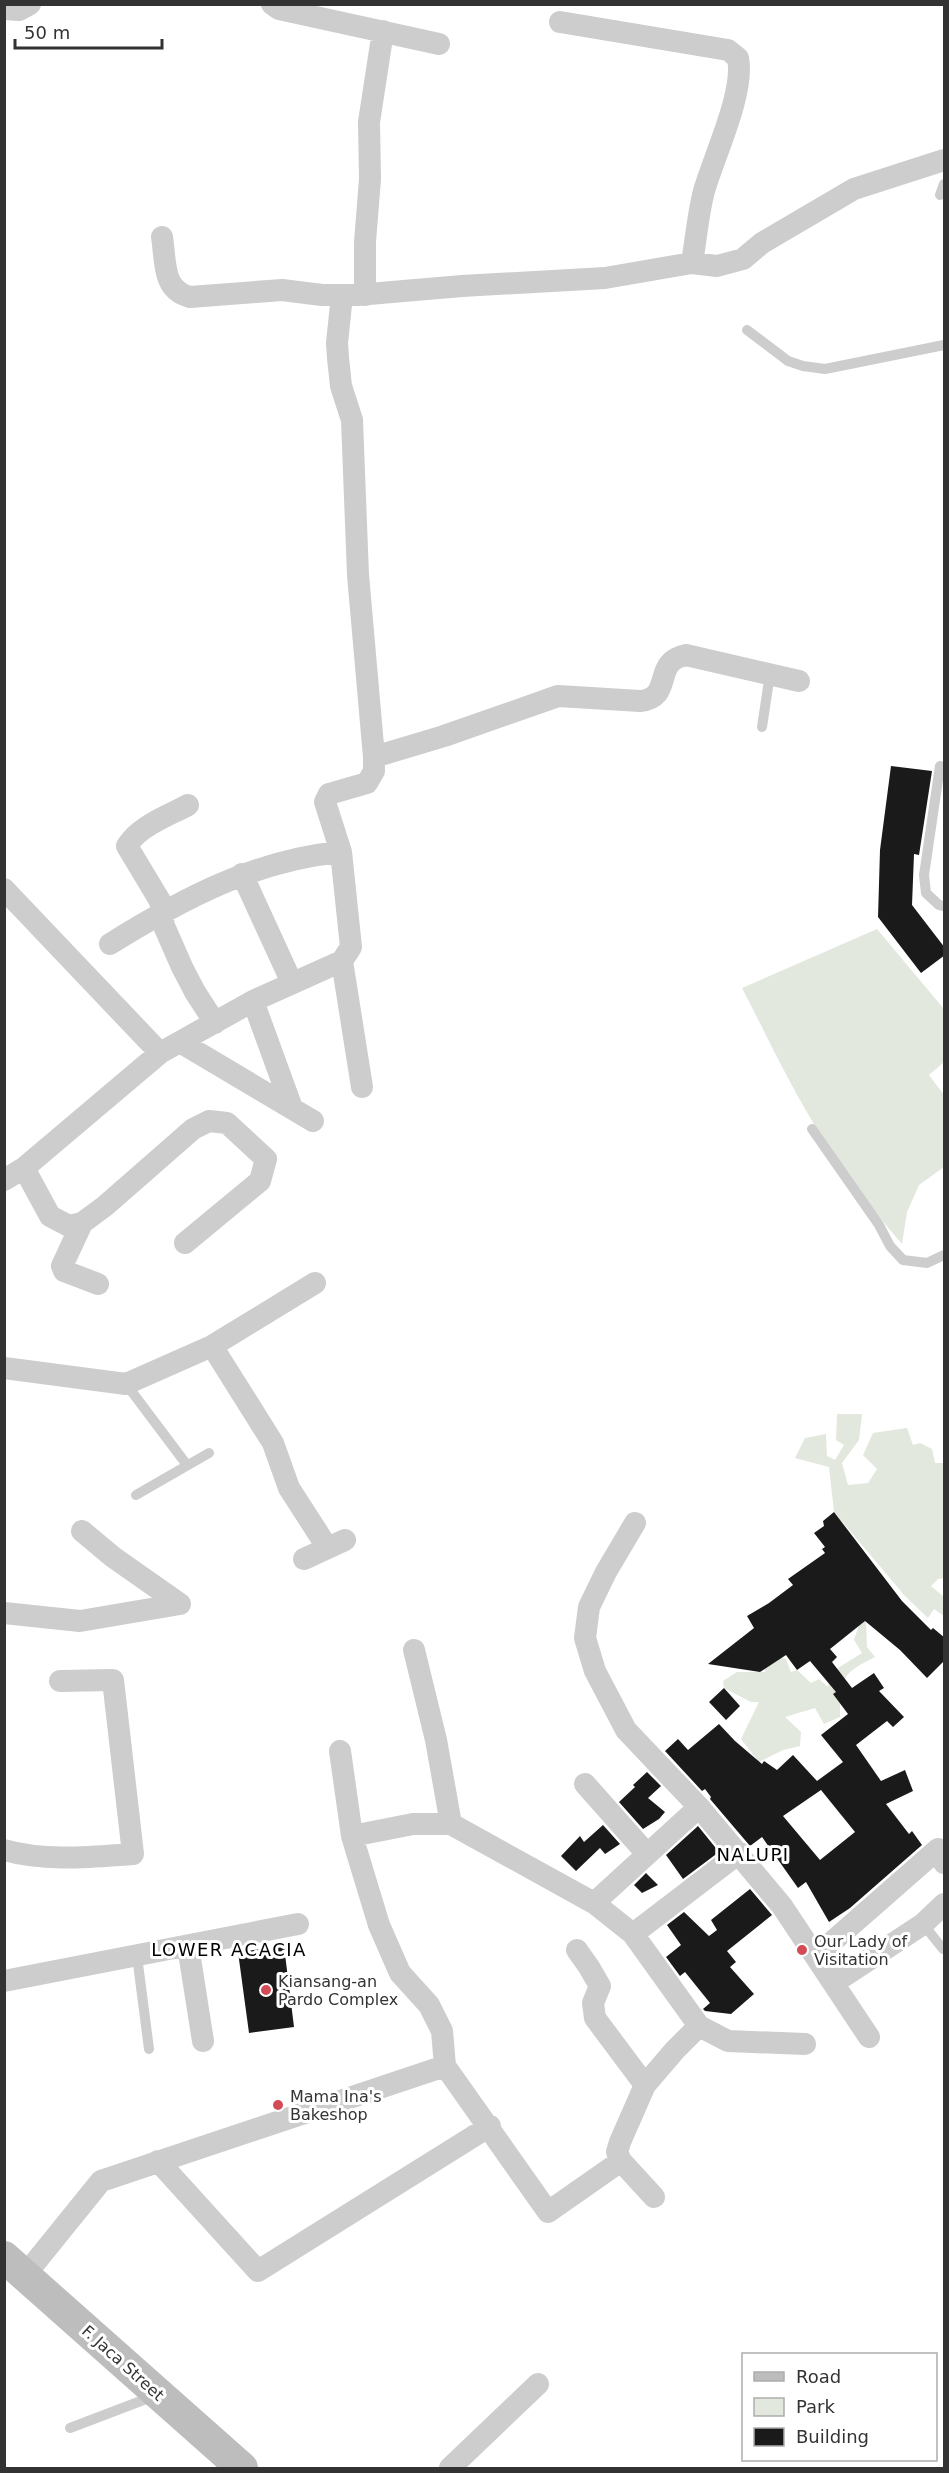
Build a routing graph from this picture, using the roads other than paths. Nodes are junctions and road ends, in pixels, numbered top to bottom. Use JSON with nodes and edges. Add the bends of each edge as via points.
{"nodes":[{"id":1,"x":30,"y":4,"type":"edge"},
{"id":2,"x":272,"y":4,"type":"edge"},
{"id":3,"x":4,"y":9,"type":"edge"},
{"id":4,"x":560,"y":22,"type":"dead end"},
{"id":5,"x":382,"y":31,"type":"junction"},
{"id":6,"x":440,"y":44,"type":"dead end"},
{"id":7,"x":945,"y":160,"type":"edge"},
{"id":8,"x":945,"y":184,"type":"edge"},
{"id":9,"x":940,"y":195,"type":"dead end"},
{"id":10,"x":162,"y":237,"type":"dead end"},
{"id":11,"x":692,"y":263,"type":"junction"},
{"id":12,"x":342,"y":295,"type":"junction"},
{"id":13,"x":365,"y":295,"type":"junction"},
{"id":14,"x":747,"y":330,"type":"dead end"},
{"id":15,"x":945,"y":345,"type":"edge"},
{"id":16,"x":770,"y":673,"type":"junction"},
{"id":17,"x":799,"y":681,"type":"dead end"},
{"id":18,"x":762,"y":727,"type":"dead end"},
{"id":19,"x":374,"y":757,"type":"junction"},
{"id":20,"x":945,"y":766,"type":"edge"},
{"id":21,"x":188,"y":805,"type":"dead end"},
{"id":22,"x":341,"y":852,"type":"junction"},
{"id":23,"x":242,"y":874,"type":"junction"},
{"id":24,"x":4,"y":889,"type":"edge"},
{"id":25,"x":945,"y":906,"type":"edge"},
{"id":26,"x":163,"y":911,"type":"junction"},
{"id":27,"x":110,"y":944,"type":"dead end"},
{"id":28,"x":342,"y":961,"type":"junction"},
{"id":29,"x":292,"y":983,"type":"junction"},
{"id":30,"x":253,"y":1001,"type":"junction"},
{"id":31,"x":215,"y":1023,"type":"junction"},
{"id":32,"x":170,"y":1048,"type":"junction"},
{"id":33,"x":362,"y":1087,"type":"dead end"},
{"id":34,"x":292,"y":1108,"type":"junction"},
{"id":35,"x":314,"y":1121,"type":"dead end"},
{"id":36,"x":812,"y":1129,"type":"dead end"},
{"id":37,"x":24,"y":1168,"type":"junction"},
{"id":38,"x":4,"y":1180,"type":"edge"},
{"id":39,"x":82,"y":1223,"type":"junction"},
{"id":40,"x":185,"y":1243,"type":"dead end"},
{"id":41,"x":945,"y":1255,"type":"edge"},
{"id":42,"x":315,"y":1283,"type":"dead end"},
{"id":43,"x":98,"y":1284,"type":"dead end"},
{"id":44,"x":212,"y":1346,"type":"junction"},
{"id":45,"x":4,"y":1368,"type":"edge"},
{"id":46,"x":126,"y":1384,"type":"junction"},
{"id":47,"x":209,"y":1453,"type":"dead end"},
{"id":48,"x":187,"y":1466,"type":"junction"},
{"id":49,"x":136,"y":1495,"type":"dead end"},
{"id":50,"x":635,"y":1523,"type":"dead end"},
{"id":51,"x":82,"y":1531,"type":"dead end"},
{"id":52,"x":304,"y":1559,"type":"dead end"},
{"id":53,"x":4,"y":1613,"type":"edge"},
{"id":54,"x":414,"y":1650,"type":"dead end"},
{"id":55,"x":60,"y":1681,"type":"dead end"},
{"id":56,"x":340,"y":1751,"type":"dead end"},
{"id":57,"x":585,"y":1784,"type":"dead end"},
{"id":58,"x":699,"y":1807,"type":"junction"},
{"id":59,"x":451,"y":1824,"type":"junction"},
{"id":60,"x":352,"y":1836,"type":"junction"},
{"id":61,"x":4,"y":1850,"type":"edge"},
{"id":62,"x":739,"y":1853,"type":"junction"},
{"id":63,"x":647,"y":1854,"type":"junction"},
{"id":64,"x":945,"y":1863,"type":"edge"},
{"id":65,"x":594,"y":1903,"type":"junction"},
{"id":66,"x":945,"y":1904,"type":"edge"},
{"id":67,"x":298,"y":1923,"type":"dead end"},
{"id":68,"x":923,"y":1924,"type":"junction"},
{"id":69,"x":633,"y":1934,"type":"junction"},
{"id":70,"x":188,"y":1947,"type":"junction"},
{"id":71,"x":943,"y":1949,"type":"dead end"},
{"id":72,"x":577,"y":1950,"type":"dead end"},
{"id":73,"x":137,"y":1956,"type":"junction"},
{"id":74,"x":816,"y":1956,"type":"junction"},
{"id":75,"x":4,"y":1981,"type":"edge"},
{"id":76,"x":835,"y":1982,"type":"junction"},
{"id":77,"x":699,"y":2026,"type":"junction"},
{"id":78,"x":869,"y":2037,"type":"dead end"},
{"id":79,"x":203,"y":2041,"type":"dead end"},
{"id":80,"x":805,"y":2044,"type":"dead end"},
{"id":81,"x":149,"y":2049,"type":"dead end"},
{"id":82,"x":446,"y":2066,"type":"junction"},
{"id":83,"x":645,"y":2085,"type":"junction"},
{"id":84,"x":490,"y":2126,"type":"junction"},
{"id":85,"x":158,"y":2161,"type":"junction"},
{"id":86,"x":621,"y":2161,"type":"junction"},
{"id":87,"x":654,"y":2198,"type":"dead end"},
{"id":88,"x":15,"y":2266,"type":"edge"},
{"id":89,"x":538,"y":2384,"type":"dead end"},
{"id":90,"x":159,"y":2395,"type":"junction"},
{"id":91,"x":70,"y":2428,"type":"dead end"},
{"id":92,"x":452,"y":2468,"type":"edge"},
{"id":93,"x":242,"y":2469,"type":"edge"}],
"edges":[{"from":1,"to":3,"type":"street","via":[[19,10]]},
{"from":2,"to":5,"type":"street","via":[[279,9]]},
{"from":4,"to":11,"type":"street","via":[[728,50],[738,58],[741,70],[704,191]]},
{"from":5,"to":6,"type":"street"},
{"from":5,"to":13,"type":"street","via":[[369,122]]},
{"from":7,"to":11,"type":"street","via":[[854,189],[762,243],[743,259],[717,266]]},
{"from":8,"to":9,"type":"lane"},
{"from":10,"to":12,"type":"street","via":[[169,284],[178,294],[190,297],[282,290]]},
{"from":11,"to":13,"type":"street","via":[[605,278]]},
{"from":12,"to":13,"type":"street"},
{"from":12,"to":19,"type":"street","via":[[337,351],[341,386],[352,420],[358,575]]},
{"from":14,"to":15,"type":"lane","via":[[789,361],[825,369]]},
{"from":16,"to":17,"type":"street"},
{"from":16,"to":18,"type":"lane"},
{"from":16,"to":19,"type":"street","via":[[686,655],[676,657],[669,662],[658,693],[651,700],[558,696]]},
{"from":19,"to":22,"type":"street","via":[[374,771],[367,783],[329,794],[325,802]]},
{"from":20,"to":25,"type":"lane","via":[[940,766],[924,875],[926,893]]},
{"from":21,"to":26,"type":"street","via":[[136,835],[127,846]]},
{"from":22,"to":23,"type":"street","via":[[290,860]]},
{"from":22,"to":28,"type":"street","via":[[351,948]]},
{"from":23,"to":26,"type":"street"},
{"from":23,"to":29,"type":"street"},
{"from":24,"to":32,"type":"street"},
{"from":26,"to":27,"type":"street"},
{"from":26,"to":31,"type":"street","via":[[169,941]]},
{"from":28,"to":29,"type":"street"},
{"from":28,"to":33,"type":"street"},
{"from":29,"to":30,"type":"street"},
{"from":30,"to":31,"type":"street"},
{"from":30,"to":34,"type":"street"},
{"from":31,"to":32,"type":"street"},
{"from":32,"to":34,"type":"street"},
{"from":32,"to":37,"type":"street"},
{"from":34,"to":35,"type":"street"},
{"from":36,"to":41,"type":"lane","via":[[903,1260],[927,1263]]},
{"from":37,"to":38,"type":"street"},
{"from":37,"to":39,"type":"street","via":[[50,1216],[69,1226]]},
{"from":39,"to":40,"type":"street","via":[[193,1129],[209,1120],[227,1123],[266,1159],[263,1173],[260,1181]]},
{"from":39,"to":43,"type":"street","via":[[62,1266],[64,1271]]},
{"from":42,"to":44,"type":"street"},
{"from":44,"to":46,"type":"street"},
{"from":44,"to":52,"type":"street","via":[[273,1443],[289,1488],[336,1543]]},
{"from":45,"to":46,"type":"street"},
{"from":46,"to":48,"type":"lane"},
{"from":47,"to":48,"type":"lane"},
{"from":48,"to":49,"type":"lane"},
{"from":50,"to":58,"type":"street","via":[[590,1607],[585,1638],[588,1652],[626,1730]]},
{"from":51,"to":53,"type":"street","via":[[180,1604],[80,1621]]},
{"from":54,"to":59,"type":"street"},
{"from":55,"to":61,"type":"street","via":[[113,1680],[133,1854],[56,1858]]},
{"from":56,"to":60,"type":"street"},
{"from":57,"to":63,"type":"street"},
{"from":58,"to":62,"type":"street"},
{"from":58,"to":63,"type":"street"},
{"from":59,"to":60,"type":"street","via":[[414,1824]]},
{"from":59,"to":65,"type":"street"},
{"from":60,"to":82,"type":"street","via":[[379,1925],[400,1973],[429,2005],[442,2031]]},
{"from":62,"to":69,"type":"street"},
{"from":62,"to":74,"type":"street"},
{"from":63,"to":65,"type":"street"},
{"from":64,"to":74,"type":"street","via":[[938,1849]]},
{"from":65,"to":69,"type":"street"},
{"from":66,"to":68,"type":"street"},
{"from":67,"to":70,"type":"street"},
{"from":68,"to":71,"type":"lane"},
{"from":68,"to":76,"type":"street"},
{"from":69,"to":77,"type":"street"},
{"from":70,"to":73,"type":"street"},
{"from":70,"to":79,"type":"street"},
{"from":72,"to":83,"type":"street","via":[[600,1986],[593,2011],[598,2024]]},
{"from":73,"to":75,"type":"street"},
{"from":73,"to":81,"type":"lane"},
{"from":74,"to":76,"type":"street"},
{"from":76,"to":78,"type":"street"},
{"from":77,"to":80,"type":"street","via":[[728,2041]]},
{"from":77,"to":83,"type":"street"},
{"from":82,"to":84,"type":"street"},
{"from":82,"to":85,"type":"street"},
{"from":83,"to":86,"type":"street","via":[[620,2142],[617,2152]]},
{"from":84,"to":85,"type":"street","via":[[258,2271]]},
{"from":84,"to":86,"type":"street","via":[[548,2212]]},
{"from":85,"to":88,"type":"street","via":[[101,2181]]},
{"from":86,"to":87,"type":"street"},
{"from":88,"to":90,"type":"street","name":"F. Jaca Street"},
{"from":89,"to":92,"type":"street"},
{"from":90,"to":91,"type":"lane"},
{"from":90,"to":93,"type":"street","name":"F. Jaca Street"}]}
